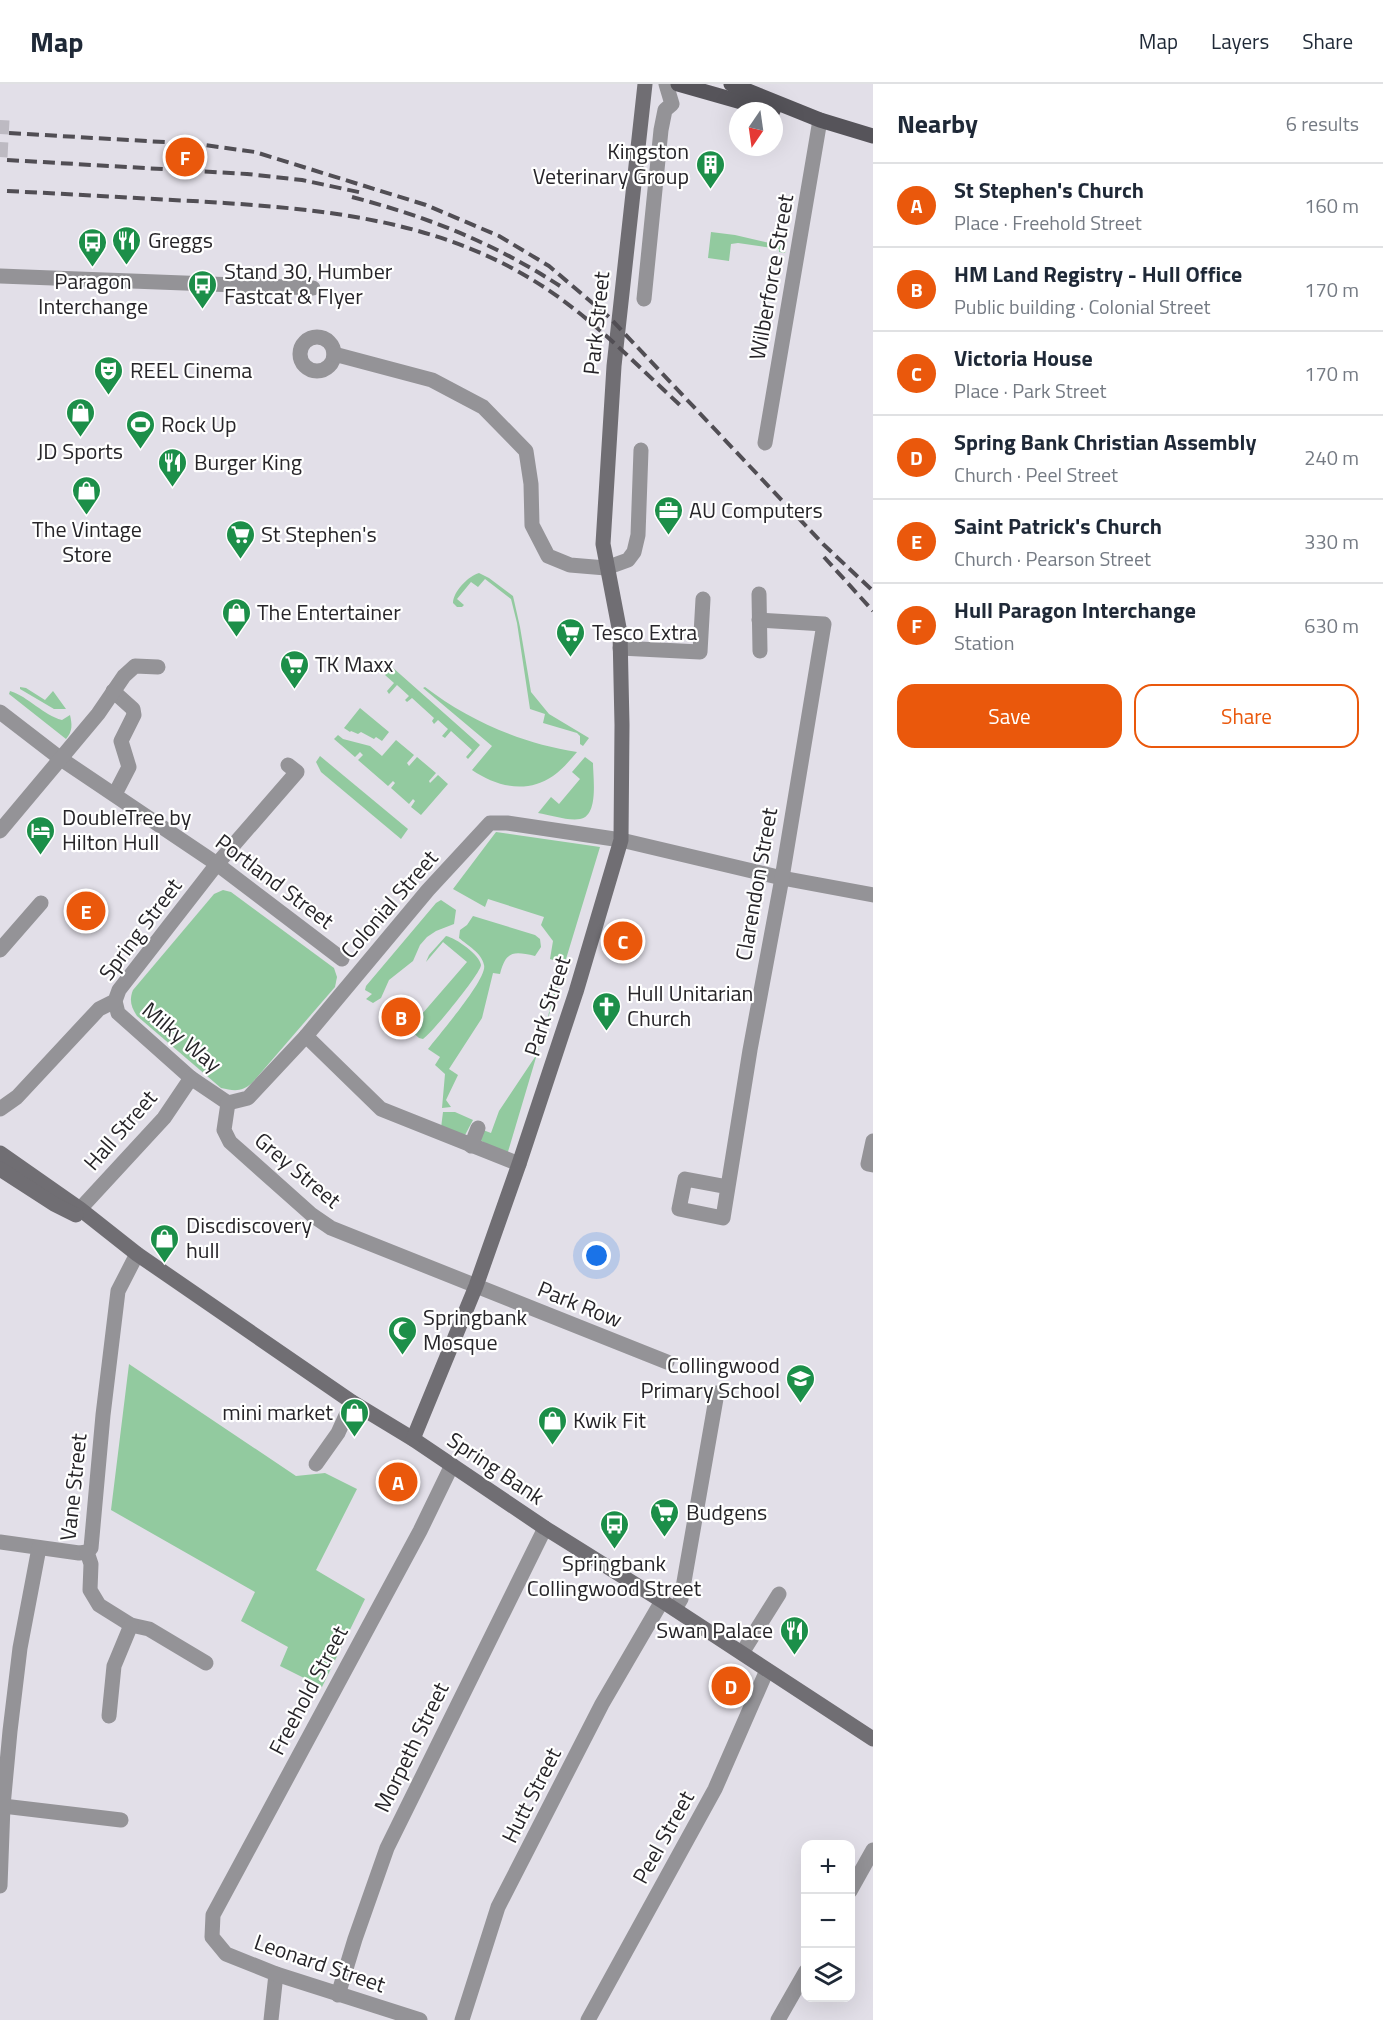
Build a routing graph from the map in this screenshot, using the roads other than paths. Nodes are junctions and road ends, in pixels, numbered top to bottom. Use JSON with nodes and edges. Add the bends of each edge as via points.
{"nodes":[{"id":1,"x":666,"y":84,"type":"edge"},
{"id":2,"x":678,"y":84,"type":"edge"},
{"id":3,"x":731,"y":84,"type":"edge"},
{"id":4,"x":644,"y":90,"type":"edge"},
{"id":5,"x":742,"y":102,"type":"edge"},
{"id":6,"x":783,"y":114,"type":"edge"},
{"id":7,"x":820,"y":120,"type":"junction"},
{"id":8,"x":873,"y":136,"type":"edge"},
{"id":9,"x":0,"y":276,"type":"edge"},
{"id":10,"x":313,"y":288,"type":"dead end"},
{"id":11,"x":644,"y":299,"type":"dead end"},
{"id":12,"x":334,"y":354,"type":"dead end"},
{"id":13,"x":765,"y":442,"type":"dead end"},
{"id":14,"x":641,"y":450,"type":"dead end"},
{"id":15,"x":606,"y":567,"type":"junction"},
{"id":16,"x":759,"y":594,"type":"dead end"},
{"id":17,"x":703,"y":599,"type":"dead end"},
{"id":18,"x":759,"y":620,"type":"junction"},
{"id":19,"x":620,"y":648,"type":"junction"},
{"id":20,"x":760,"y":651,"type":"dead end"},
{"id":21,"x":158,"y":667,"type":"dead end"},
{"id":22,"x":113,"y":691,"type":"junction"},
{"id":23,"x":0,"y":712,"type":"edge"},
{"id":24,"x":61,"y":759,"type":"junction"},
{"id":25,"x":288,"y":765,"type":"dead end"},
{"id":26,"x":115,"y":794,"type":"junction"},
{"id":27,"x":0,"y":831,"type":"edge"},
{"id":28,"x":621,"y":840,"type":"junction"},
{"id":29,"x":217,"y":864,"type":"junction"},
{"id":30,"x":782,"y":878,"type":"junction"},
{"id":31,"x":873,"y":895,"type":"edge"},
{"id":32,"x":41,"y":903,"type":"dead end"},
{"id":33,"x":0,"y":950,"type":"edge"},
{"id":34,"x":342,"y":959,"type":"dead end"},
{"id":35,"x":115,"y":1000,"type":"junction"},
{"id":36,"x":306,"y":1036,"type":"junction"},
{"id":37,"x":191,"y":1078,"type":"junction"},
{"id":38,"x":228,"y":1103,"type":"junction"},
{"id":39,"x":0,"y":1109,"type":"edge"},
{"id":40,"x":478,"y":1128,"type":"dead end"},
{"id":41,"x":873,"y":1142,"type":"edge"},
{"id":42,"x":471,"y":1146,"type":"junction"},
{"id":43,"x":0,"y":1153,"type":"edge"},
{"id":44,"x":519,"y":1164,"type":"junction"},
{"id":45,"x":873,"y":1165,"type":"edge"},
{"id":46,"x":0,"y":1169,"type":"edge"},
{"id":47,"x":0,"y":1179,"type":"edge"},
{"id":48,"x":728,"y":1187,"type":"dead end"},
{"id":49,"x":79,"y":1213,"type":"junction"},
{"id":50,"x":137,"y":1254,"type":"junction"},
{"id":51,"x":476,"y":1286,"type":"junction"},
{"id":52,"x":667,"y":1362,"type":"dead end"},
{"id":53,"x":717,"y":1393,"type":"dead end"},
{"id":54,"x":352,"y":1401,"type":"junction"},
{"id":55,"x":413,"y":1439,"type":"junction"},
{"id":56,"x":316,"y":1464,"type":"dead end"},
{"id":57,"x":452,"y":1466,"type":"junction"},
{"id":58,"x":545,"y":1528,"type":"junction"},
{"id":59,"x":0,"y":1542,"type":"edge"},
{"id":60,"x":39,"y":1548,"type":"junction"},
{"id":61,"x":87,"y":1552,"type":"junction"},
{"id":62,"x":779,"y":1594,"type":"dead end"},
{"id":63,"x":669,"y":1605,"type":"junction"},
{"id":64,"x":131,"y":1625,"type":"junction"},
{"id":65,"x":742,"y":1653,"type":"junction"},
{"id":66,"x":206,"y":1663,"type":"dead end"},
{"id":67,"x":767,"y":1670,"type":"junction"},
{"id":68,"x":109,"y":1716,"type":"dead end"},
{"id":69,"x":873,"y":1739,"type":"edge"},
{"id":70,"x":3,"y":1806,"type":"junction"},
{"id":71,"x":121,"y":1820,"type":"dead end"},
{"id":72,"x":873,"y":1850,"type":"edge"},
{"id":73,"x":855,"y":1882,"type":"edge"},
{"id":74,"x":0,"y":1884,"type":"edge"},
{"id":75,"x":212,"y":1937,"type":"joint"},
{"id":76,"x":276,"y":1974,"type":"junction"},
{"id":77,"x":801,"y":1980,"type":"edge"},
{"id":78,"x":338,"y":1995,"type":"junction"},
{"id":79,"x":271,"y":2020,"type":"edge"},
{"id":80,"x":420,"y":2020,"type":"edge"},
{"id":81,"x":462,"y":2020,"type":"edge"},
{"id":82,"x":588,"y":2020,"type":"edge"},
{"id":83,"x":778,"y":2020,"type":"edge"}],
"edges":[{"from":1,"to":11,"type":"street","name":"Park Street","via":[[672,104],[665,110],[661,130]]},
{"from":2,"to":5,"type":"main road"},
{"from":3,"to":7,"type":"main road"},
{"from":4,"to":15,"type":"street","name":"Park Street","via":[[614,366],[603,544]]},
{"from":6,"to":7,"type":"main road"},
{"from":7,"to":8,"type":"main road"},
{"from":7,"to":13,"type":"street","name":"Wilberforce Street"},
{"from":9,"to":10,"type":"street"},
{"from":12,"to":15,"type":"street","via":[[432,380],[483,407],[526,450],[532,525],[548,556],[570,565]]},
{"from":14,"to":15,"type":"street","via":[[634,552],[628,560]]},
{"from":15,"to":19,"type":"street","name":"Park Street"},
{"from":16,"to":18,"type":"street"},
{"from":17,"to":19,"type":"street","via":[[700,652]]},
{"from":18,"to":20,"type":"street"},
{"from":18,"to":30,"type":"street","name":"Clarendon Street","via":[[824,624]]},
{"from":19,"to":28,"type":"street","name":"Park Street"},
{"from":21,"to":22,"type":"street","via":[[135,666]]},
{"from":22,"to":24,"type":"street"},
{"from":22,"to":26,"type":"street","via":[[133,709],[134,716],[121,741],[129,767]]},
{"from":23,"to":24,"type":"street","name":"Portland Street"},
{"from":24,"to":26,"type":"street","name":"Portland Street"},
{"from":24,"to":27,"type":"street"},
{"from":25,"to":29,"type":"street","name":"Spring Street","via":[[297,772]]},
{"from":26,"to":29,"type":"street","name":"Portland Street"},
{"from":28,"to":30,"type":"street"},
{"from":28,"to":36,"type":"street","name":"Colonial Street","via":[[490,823],[428,890]]},
{"from":28,"to":44,"type":"street","name":"Park Street"},
{"from":29,"to":34,"type":"street","name":"Portland Street"},
{"from":29,"to":35,"type":"street","name":"Spring Street","via":[[118,990]]},
{"from":30,"to":31,"type":"street"},
{"from":30,"to":48,"type":"street","name":"Clarendon Street"},
{"from":32,"to":33,"type":"street"},
{"from":35,"to":37,"type":"street","name":"Milky Way","via":[[118,1013]]},
{"from":35,"to":39,"type":"street","name":"Spring Street","via":[[99,1009],[17,1097]]},
{"from":36,"to":38,"type":"street","name":"Colonial Street","via":[[248,1098]]},
{"from":36,"to":42,"type":"street","via":[[381,1108]]},
{"from":37,"to":38,"type":"street","name":"Milky Way"},
{"from":37,"to":49,"type":"street","name":"Hall Street","via":[[164,1118]]},
{"from":38,"to":51,"type":"street","name":"Grey Street","via":[[224,1130],[230,1142],[312,1215],[331,1228]]},
{"from":40,"to":42,"type":"street"},
{"from":41,"to":45,"type":"street","via":[[868,1164]]},
{"from":42,"to":44,"type":"street"},
{"from":43,"to":49,"type":"street","name":"Spring Bank"},
{"from":44,"to":51,"type":"street","name":"Park Street"},
{"from":46,"to":49,"type":"street","name":"Spring Bank","via":[[54,1204]]},
{"from":47,"to":49,"type":"street","via":[[44,1206]]},
{"from":49,"to":50,"type":"street","name":"Spring Bank"},
{"from":50,"to":54,"type":"street","name":"Spring Bank"},
{"from":50,"to":61,"type":"street","name":"Vane Street","via":[[118,1291],[92,1548]]},
{"from":51,"to":52,"type":"street","name":"Park Row"},
{"from":51,"to":55,"type":"street","name":"Park Street"},
{"from":53,"to":63,"type":"street","name":"Hutt Street","via":[[681,1599]]},
{"from":54,"to":55,"type":"street","name":"Spring Bank"},
{"from":54,"to":56,"type":"street","via":[[338,1433]]},
{"from":55,"to":57,"type":"street","name":"Spring Bank"},
{"from":57,"to":58,"type":"street","name":"Spring Bank"},
{"from":57,"to":75,"type":"street","name":"Freehold Street","via":[[213,1915]]},
{"from":58,"to":63,"type":"street","name":"Spring Bank"},
{"from":58,"to":78,"type":"street","name":"Morpeth Street","via":[[387,1848]]},
{"from":59,"to":60,"type":"street"},
{"from":60,"to":61,"type":"street"},
{"from":60,"to":70,"type":"street","via":[[20,1648]]},
{"from":61,"to":64,"type":"street","name":"Vane Street","via":[[94,1598]]},
{"from":62,"to":65,"type":"street"},
{"from":63,"to":65,"type":"street","name":"Spring Bank"},
{"from":63,"to":81,"type":"street","name":"Hutt Street","via":[[616,1681],[498,1907]]},
{"from":64,"to":66,"type":"street","name":"Vane Street","via":[[149,1629]]},
{"from":64,"to":68,"type":"street","via":[[114,1666]]},
{"from":65,"to":67,"type":"street","name":"Spring Bank"},
{"from":67,"to":69,"type":"street","name":"Spring Bank"},
{"from":67,"to":82,"type":"street","name":"Peel Street","via":[[715,1789]]},
{"from":70,"to":71,"type":"street"},
{"from":70,"to":74,"type":"street"},
{"from":72,"to":73,"type":"street"},
{"from":75,"to":76,"type":"street","name":"Leonard Street","via":[[226,1954]]},
{"from":76,"to":78,"type":"street","name":"Leonard Street"},
{"from":76,"to":79,"type":"street"},
{"from":77,"to":83,"type":"street"},
{"from":78,"to":80,"type":"street","name":"Leonard Street"}]}
